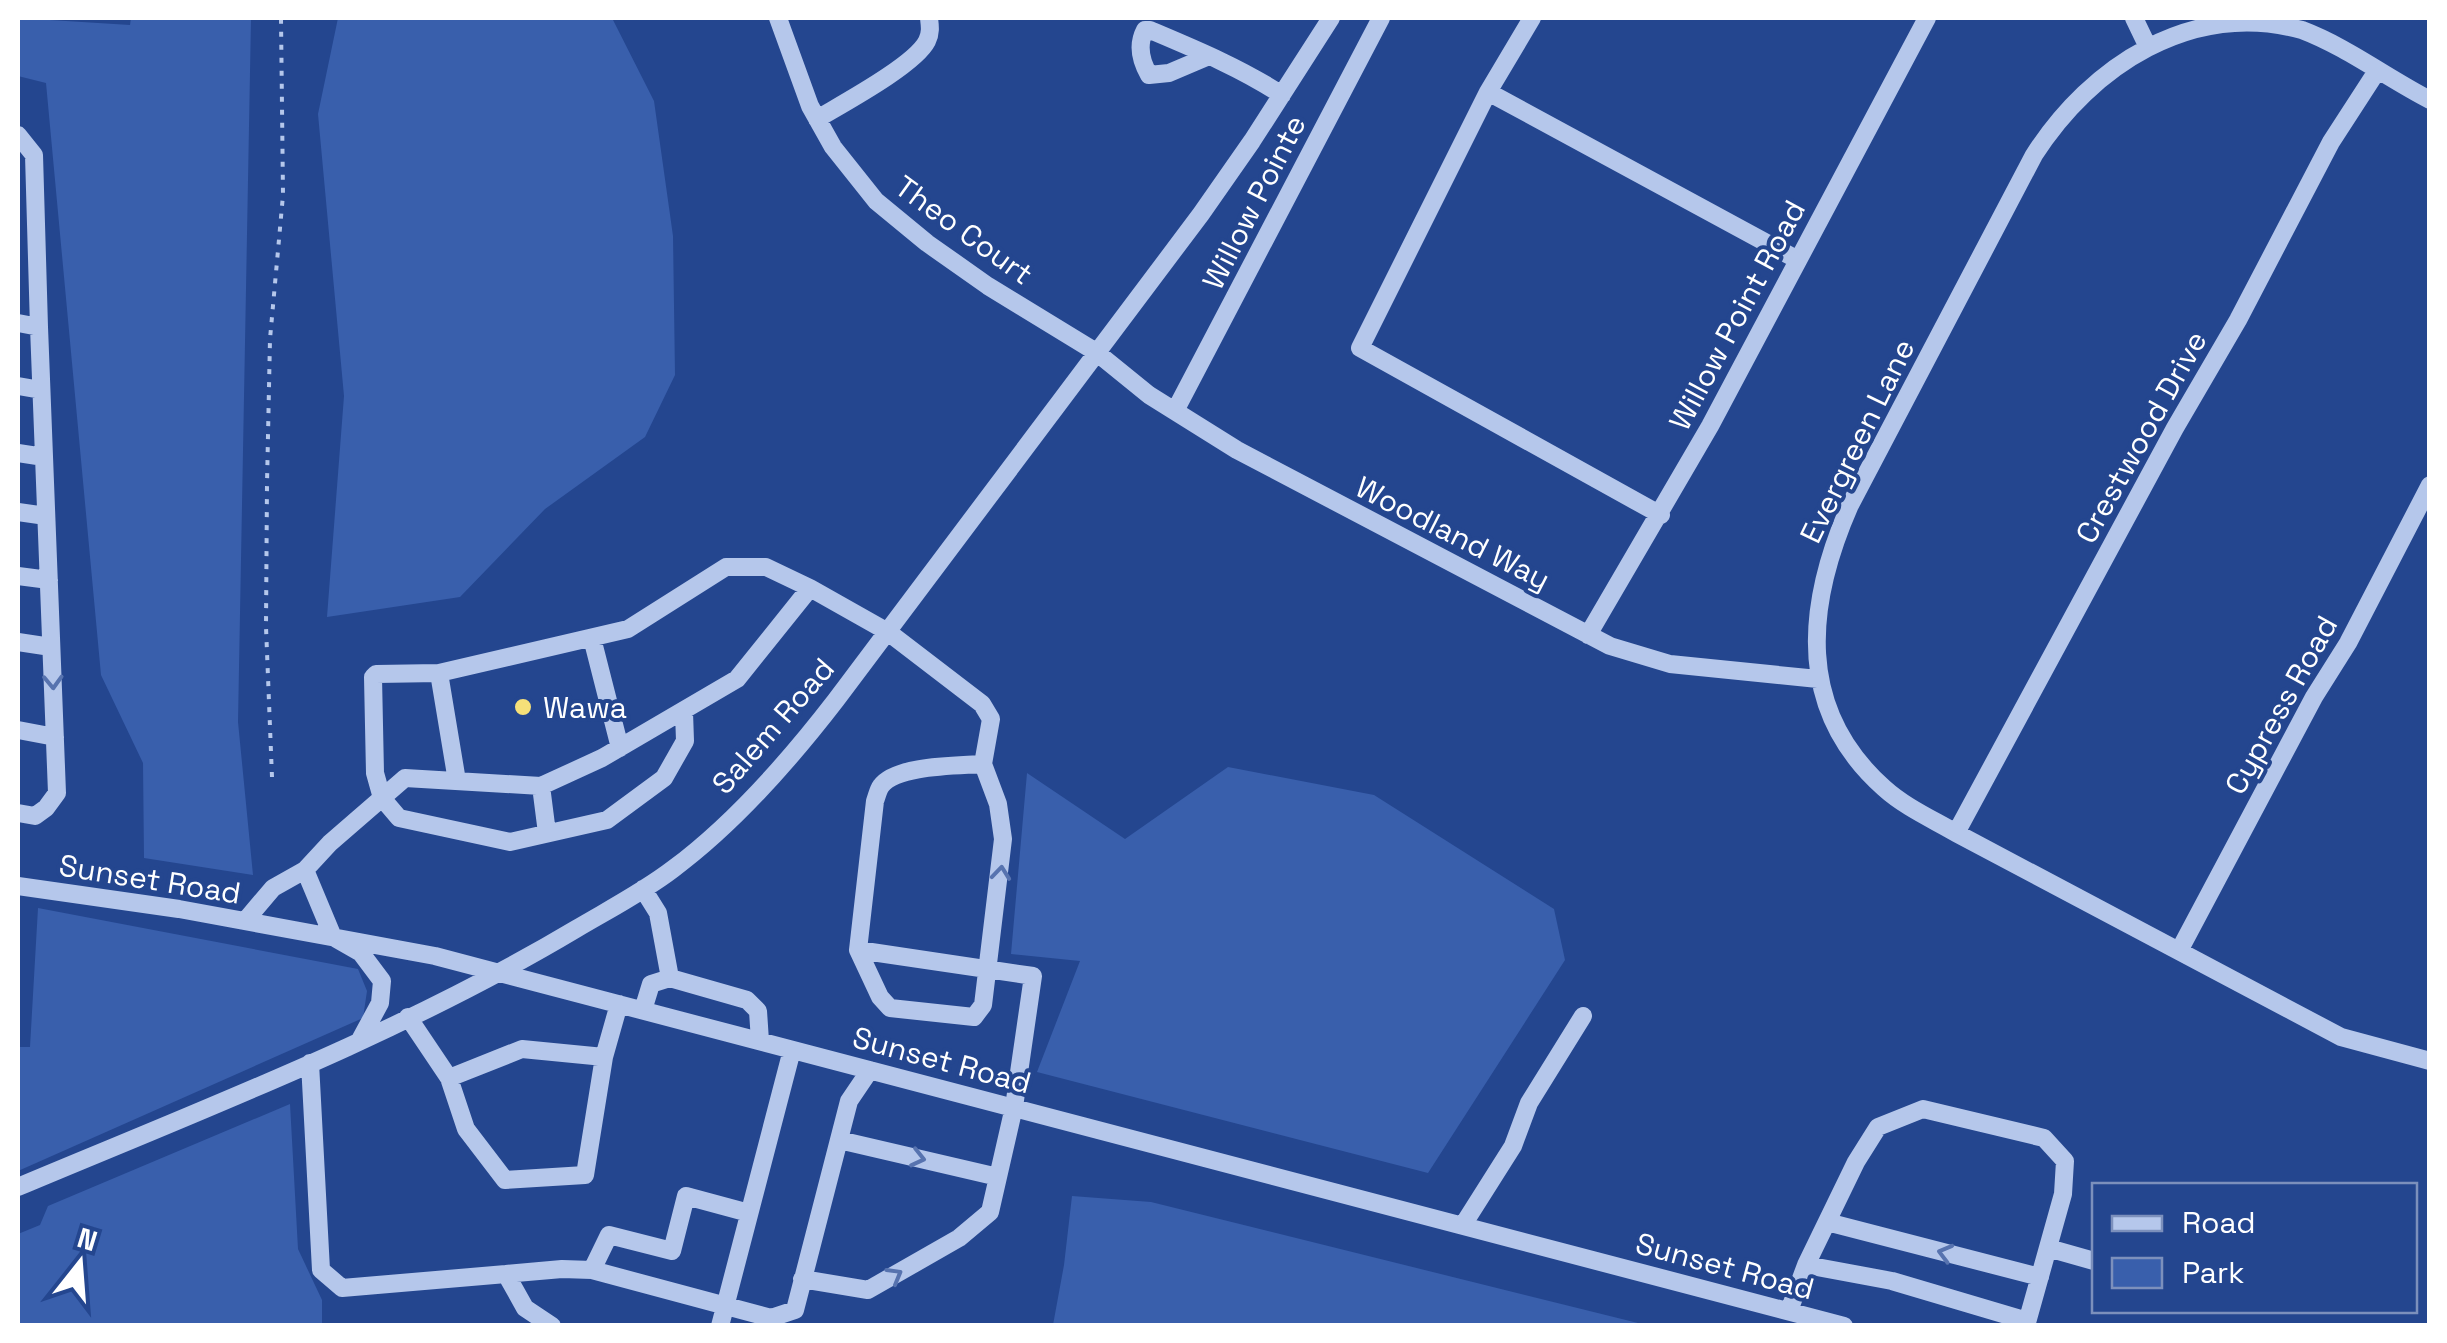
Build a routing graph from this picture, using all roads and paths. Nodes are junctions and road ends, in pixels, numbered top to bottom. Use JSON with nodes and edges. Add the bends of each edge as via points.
{"nodes":[{"id":1,"x":281,"y":18,"type":"edge"},
{"id":2,"x":778,"y":18,"type":"edge"},
{"id":3,"x":929,"y":18,"type":"edge"},
{"id":4,"x":1331,"y":18,"type":"edge"},
{"id":5,"x":1381,"y":18,"type":"edge"},
{"id":6,"x":1532,"y":18,"type":"edge"},
{"id":7,"x":1927,"y":18,"type":"edge"},
{"id":8,"x":2134,"y":18,"type":"edge"},
{"id":9,"x":2146,"y":42,"type":"junction"},
{"id":10,"x":1209,"y":56,"type":"dead end"},
{"id":11,"x":2377,"y":70,"type":"junction"},
{"id":12,"x":1488,"y":92,"type":"junction"},
{"id":13,"x":1282,"y":95,"type":"junction"},
{"id":14,"x":2430,"y":100,"type":"edge"},
{"id":15,"x":818,"y":119,"type":"junction"},
{"id":16,"x":18,"y":134,"type":"edge"},
{"id":17,"x":18,"y":247,"type":"edge"},
{"id":18,"x":37,"y":250,"type":"junction"},
{"id":19,"x":1798,"y":260,"type":"junction"},
{"id":20,"x":18,"y":323,"type":"edge"},
{"id":21,"x":39,"y":327,"type":"junction"},
{"id":22,"x":1096,"y":352,"type":"junction"},
{"id":23,"x":18,"y":386,"type":"edge"},
{"id":24,"x":41,"y":390,"type":"junction"},
{"id":25,"x":1175,"y":411,"type":"junction"},
{"id":26,"x":18,"y":453,"type":"edge"},
{"id":27,"x":44,"y":457,"type":"junction"},
{"id":28,"x":2430,"y":485,"type":"edge"},
{"id":29,"x":18,"y":512,"type":"edge"},
{"id":30,"x":1660,"y":514,"type":"junction"},
{"id":31,"x":46,"y":516,"type":"junction"},
{"id":32,"x":18,"y":576,"type":"edge"},
{"id":33,"x":49,"y":580,"type":"junction"},
{"id":34,"x":810,"y":588,"type":"junction"},
{"id":35,"x":888,"y":632,"type":"junction"},
{"id":36,"x":1588,"y":635,"type":"junction"},
{"id":37,"x":592,"y":638,"type":"junction"},
{"id":38,"x":18,"y":642,"type":"edge"},
{"id":39,"x":51,"y":647,"type":"junction"},
{"id":40,"x":439,"y":673,"type":"junction"},
{"id":41,"x":1818,"y":679,"type":"junction"},
{"id":42,"x":684,"y":712,"type":"junction"},
{"id":43,"x":18,"y":730,"type":"edge"},
{"id":44,"x":55,"y":737,"type":"junction"},
{"id":45,"x":620,"y":748,"type":"junction"},
{"id":46,"x":982,"y":764,"type":"junction"},
{"id":47,"x":272,"y":778,"type":"dead end"},
{"id":48,"x":457,"y":780,"type":"junction"},
{"id":49,"x":541,"y":786,"type":"junction"},
{"id":50,"x":382,"y":798,"type":"junction"},
{"id":51,"x":18,"y":813,"type":"edge"},
{"id":52,"x":1956,"y":833,"type":"junction"},
{"id":53,"x":547,"y":834,"type":"junction"},
{"id":54,"x":305,"y":870,"type":"junction"},
{"id":55,"x":18,"y":886,"type":"edge"},
{"id":56,"x":643,"y":889,"type":"junction"},
{"id":57,"x":245,"y":921,"type":"junction"},
{"id":58,"x":334,"y":937,"type":"junction"},
{"id":59,"x":858,"y":950,"type":"junction"},
{"id":60,"x":2178,"y":950,"type":"junction"},
{"id":61,"x":989,"y":970,"type":"junction"},
{"id":62,"x":502,"y":973,"type":"junction"},
{"id":63,"x":670,"y":978,"type":"junction"},
{"id":64,"x":619,"y":1004,"type":"junction"},
{"id":65,"x":643,"y":1010,"type":"junction"},
{"id":66,"x":1583,"y":1016,"type":"dead end"},
{"id":67,"x":408,"y":1018,"type":"junction"},
{"id":68,"x":360,"y":1040,"type":"junction"},
{"id":69,"x":760,"y":1041,"type":"junction"},
{"id":70,"x":792,"y":1050,"type":"junction"},
{"id":71,"x":604,"y":1057,"type":"junction"},
{"id":72,"x":2430,"y":1061,"type":"edge"},
{"id":73,"x":310,"y":1063,"type":"junction"},
{"id":74,"x":870,"y":1070,"type":"junction"},
{"id":75,"x":449,"y":1078,"type":"junction"},
{"id":76,"x":1014,"y":1107,"type":"junction"},
{"id":77,"x":838,"y":1140,"type":"junction"},
{"id":78,"x":998,"y":1177,"type":"junction"},
{"id":79,"x":18,"y":1187,"type":"edge"},
{"id":80,"x":749,"y":1213,"type":"junction"},
{"id":81,"x":1827,"y":1222,"type":"junction"},
{"id":82,"x":1463,"y":1225,"type":"junction"},
{"id":83,"x":2048,"y":1248,"type":"junction"},
{"id":84,"x":2092,"y":1259,"type":"edge"},
{"id":85,"x":1806,"y":1266,"type":"junction"},
{"id":86,"x":592,"y":1270,"type":"junction"},
{"id":87,"x":506,"y":1274,"type":"junction"},
{"id":88,"x":2040,"y":1277,"type":"junction"},
{"id":89,"x":802,"y":1279,"type":"junction"},
{"id":90,"x":1788,"y":1311,"type":"junction"},
{"id":91,"x":722,"y":1316,"type":"edge"},
{"id":92,"x":2026,"y":1323,"type":"edge"},
{"id":93,"x":552,"y":1326,"type":"edge"},
{"id":94,"x":1844,"y":1326,"type":"edge"}],
"edges":[{"from":1,"to":47,"type":"path","via":[[283,195],[266,484]]},
{"from":2,"to":15,"type":"street","name":"Theo Court"},
{"from":3,"to":15,"type":"street","via":[[923,47]]},
{"from":4,"to":13,"type":"street","name":"Salem Road"},
{"from":5,"to":25,"type":"street","name":"Willow Pointe"},
{"from":6,"to":12,"type":"street"},
{"from":7,"to":19,"type":"street","name":"Willow Point Road"},
{"from":8,"to":9,"type":"street"},
{"from":9,"to":11,"type":"street","name":"Evergreen Lane","via":[[2202,23],[2252,20],[2300,29]]},
{"from":9,"to":41,"type":"street","name":"Evergreen Lane","via":[[2094,80],[2047,134],[1870,464],[1826,567]]},
{"from":10,"to":13,"type":"street"},
{"from":11,"to":14,"type":"street","name":"Evergreen Lane"},
{"from":11,"to":52,"type":"street","name":"Crestwood Drive","via":[[2331,142]]},
{"from":12,"to":19,"type":"street"},
{"from":12,"to":30,"type":"street","via":[[1360,348]]},
{"from":13,"to":22,"type":"street","name":"Salem Road"},
{"from":15,"to":22,"type":"street","name":"Theo Court","via":[[860,184],[910,230]]},
{"from":16,"to":18,"type":"street","via":[[34,155]]},
{"from":17,"to":18,"type":"street"},
{"from":18,"to":21,"type":"street"},
{"from":19,"to":30,"type":"street","name":"Willow Point Road"},
{"from":20,"to":21,"type":"street"},
{"from":21,"to":24,"type":"street"},
{"from":22,"to":25,"type":"street","name":"Woodland Way"},
{"from":22,"to":35,"type":"street","name":"Salem Road"},
{"from":23,"to":24,"type":"street"},
{"from":24,"to":27,"type":"street"},
{"from":25,"to":36,"type":"street","name":"Woodland Way"},
{"from":26,"to":27,"type":"street"},
{"from":27,"to":31,"type":"street"},
{"from":28,"to":60,"type":"street","name":"Cypress Road"},
{"from":29,"to":31,"type":"street"},
{"from":30,"to":36,"type":"street","name":"Willow Point Road"},
{"from":31,"to":33,"type":"street"},
{"from":32,"to":33,"type":"street"},
{"from":33,"to":39,"type":"street"},
{"from":34,"to":35,"type":"street"},
{"from":34,"to":37,"type":"street","via":[[766,567],[726,567],[628,630]]},
{"from":34,"to":42,"type":"street","via":[[736,679]]},
{"from":35,"to":46,"type":"street","via":[[989,711]]},
{"from":35,"to":56,"type":"street","name":"Salem Road","via":[[794,753],[692,854]]},
{"from":36,"to":41,"type":"street","name":"Woodland Way","via":[[1670,664]]},
{"from":37,"to":40,"type":"street"},
{"from":37,"to":45,"type":"street"},
{"from":38,"to":39,"type":"street"},
{"from":39,"to":44,"type":"street","one_way":true},
{"from":40,"to":48,"type":"street"},
{"from":40,"to":50,"type":"street","via":[[373,677],[375,773]]},
{"from":41,"to":52,"type":"street","name":"Evergreen Lane","via":[[1860,764],[1886,790]]},
{"from":42,"to":45,"type":"street"},
{"from":42,"to":53,"type":"street","via":[[685,740],[664,778],[607,820]]},
{"from":43,"to":44,"type":"street"},
{"from":44,"to":51,"type":"street","via":[[57,793],[35,816]]},
{"from":45,"to":49,"type":"street"},
{"from":46,"to":59,"type":"street","via":[[912,770],[882,785]]},
{"from":61,"to":46,"type":"street","one_way":true,"via":[[1003,839]]},
{"from":48,"to":49,"type":"street"},
{"from":48,"to":50,"type":"street","via":[[405,778]]},
{"from":49,"to":53,"type":"street"},
{"from":50,"to":53,"type":"street","via":[[400,818],[510,842]]},
{"from":50,"to":54,"type":"street"},
{"from":52,"to":60,"type":"street","name":"Evergreen Lane"},
{"from":54,"to":57,"type":"street","via":[[273,888]]},
{"from":54,"to":58,"type":"street"},
{"from":55,"to":57,"type":"street","name":"Sunset Road"},
{"from":56,"to":62,"type":"street","name":"Salem Road"},
{"from":56,"to":63,"type":"street","via":[[658,913]]},
{"from":57,"to":58,"type":"street","name":"Sunset Road"},
{"from":58,"to":62,"type":"street","name":"Sunset Road"},
{"from":58,"to":68,"type":"street","via":[[361,953],[382,981],[380,1004]]},
{"from":59,"to":61,"type":"street"},
{"from":59,"to":61,"type":"street","via":[[890,1008],[974,1017]]},
{"from":60,"to":72,"type":"street","name":"Evergreen Lane","via":[[2341,1037]]},
{"from":61,"to":76,"type":"street","via":[[1033,976]]},
{"from":62,"to":64,"type":"street","name":"Sunset Road"},
{"from":62,"to":67,"type":"street","name":"Salem Road"},
{"from":63,"to":65,"type":"street","via":[[650,984]]},
{"from":63,"to":69,"type":"street","via":[[747,1000],[758,1011]]},
{"from":64,"to":65,"type":"street","name":"Sunset Road"},
{"from":64,"to":71,"type":"street"},
{"from":65,"to":69,"type":"street","name":"Sunset Road"},
{"from":66,"to":82,"type":"street"},
{"from":67,"to":68,"type":"street","name":"Salem Road"},
{"from":67,"to":75,"type":"street"},
{"from":68,"to":73,"type":"street","name":"Salem Road"},
{"from":69,"to":70,"type":"street","name":"Sunset Road"},
{"from":70,"to":74,"type":"street","name":"Sunset Road"},
{"from":70,"to":80,"type":"street"},
{"from":71,"to":75,"type":"street","via":[[522,1049]]},
{"from":71,"to":75,"type":"street","via":[[585,1175],[505,1180],[466,1128]]},
{"from":73,"to":79,"type":"street","name":"Salem Road"},
{"from":73,"to":87,"type":"street","via":[[321,1270],[342,1288]]},
{"from":74,"to":76,"type":"street","name":"Sunset Road"},
{"from":74,"to":77,"type":"street","via":[[848,1101]]},
{"from":76,"to":78,"type":"street"},
{"from":76,"to":82,"type":"street","name":"Sunset Road"},
{"from":77,"to":78,"type":"street","one_way":true},
{"from":77,"to":89,"type":"street"},
{"from":89,"to":78,"type":"street","one_way":true,"via":[[868,1290],[959,1238],[990,1212]]},
{"from":80,"to":86,"type":"street","via":[[686,1196],[672,1251],[609,1236]]},
{"from":80,"to":91,"type":"street"},
{"from":81,"to":83,"type":"street","via":[[1878,1127],[1923,1109],[2044,1138],[2064,1161]]},
{"from":81,"to":85,"type":"street"},
{"from":88,"to":81,"type":"street","one_way":true},
{"from":82,"to":90,"type":"street","name":"Sunset Road"},
{"from":83,"to":84,"type":"street"},
{"from":83,"to":88,"type":"street"},
{"from":85,"to":90,"type":"street"},
{"from":85,"to":92,"type":"street","via":[[1892,1281]]},
{"from":86,"to":87,"type":"street"},
{"from":86,"to":91,"type":"street"},
{"from":87,"to":93,"type":"street","via":[[525,1308]]},
{"from":88,"to":92,"type":"street"},
{"from":89,"to":91,"type":"street","via":[[795,1310],[772,1318]]},
{"from":90,"to":94,"type":"street","name":"Sunset Road"}]}
